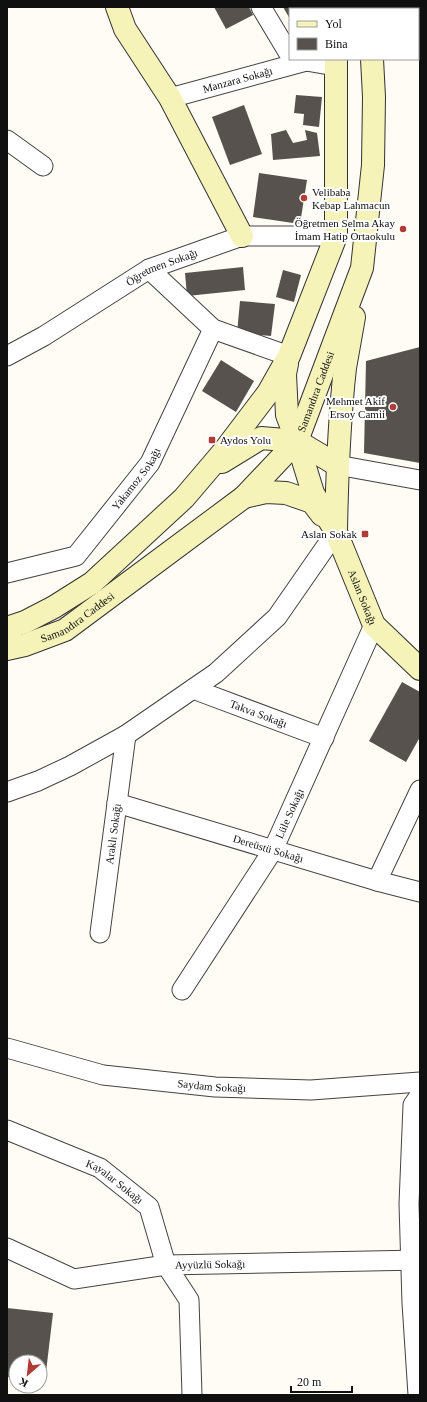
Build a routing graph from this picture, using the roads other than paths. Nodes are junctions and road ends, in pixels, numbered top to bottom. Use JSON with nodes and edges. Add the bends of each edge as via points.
{"nodes":[{"id":1,"x":117,"y":7,"type":"edge"},
{"id":2,"x":261,"y":7,"type":"edge"},
{"id":3,"x":289,"y":53,"type":"edge"},
{"id":4,"x":293,"y":60,"type":"edge"},
{"id":5,"x":313,"y":60,"type":"edge"},
{"id":6,"x":372,"y":60,"type":"edge"},
{"id":7,"x":335,"y":63,"type":"edge"},
{"id":8,"x":170,"y":98,"type":"junction"},
{"id":9,"x":7,"y":140,"type":"edge"},
{"id":10,"x":43,"y":166,"type":"dead end"},
{"id":11,"x":242,"y":236,"type":"junction"},
{"id":12,"x":336,"y":236,"type":"junction"},
{"id":13,"x":362,"y":268,"type":"junction"},
{"id":14,"x":149,"y":269,"type":"junction"},
{"id":15,"x":214,"y":329,"type":"junction"},
{"id":16,"x":7,"y":356,"type":"edge"},
{"id":17,"x":289,"y":356,"type":"junction"},
{"id":18,"x":297,"y":441,"type":"junction"},
{"id":19,"x":337,"y":464,"type":"junction"},
{"id":20,"x":204,"y":475,"type":"junction"},
{"id":21,"x":420,"y":480,"type":"edge"},
{"id":22,"x":244,"y":497,"type":"junction"},
{"id":23,"x":336,"y":532,"type":"junction"},
{"id":24,"x":7,"y":573,"type":"edge"},
{"id":25,"x":374,"y":625,"type":"junction"},
{"id":26,"x":7,"y":628,"type":"edge"},
{"id":27,"x":7,"y":649,"type":"edge"},
{"id":28,"x":420,"y":669,"type":"edge"},
{"id":29,"x":193,"y":689,"type":"junction"},
{"id":30,"x":126,"y":735,"type":"junction"},
{"id":31,"x":324,"y":738,"type":"junction"},
{"id":32,"x":420,"y":790,"type":"edge"},
{"id":33,"x":7,"y":792,"type":"edge"},
{"id":34,"x":117,"y":803,"type":"junction"},
{"id":35,"x":273,"y":850,"type":"junction"},
{"id":36,"x":377,"y":881,"type":"junction"},
{"id":37,"x":420,"y":892,"type":"edge"},
{"id":38,"x":100,"y":933,"type":"dead end"},
{"id":39,"x":182,"y":990,"type":"dead end"},
{"id":40,"x":7,"y":1048,"type":"edge"},
{"id":41,"x":420,"y":1082,"type":"edge"},
{"id":42,"x":420,"y":1095,"type":"edge"},
{"id":43,"x":7,"y":1130,"type":"edge"},
{"id":44,"x":7,"y":1248,"type":"edge"},
{"id":45,"x":415,"y":1260,"type":"edge"},
{"id":46,"x":166,"y":1265,"type":"junction"},
{"id":47,"x":192,"y":1395,"type":"edge"},
{"id":48,"x":418,"y":1395,"type":"edge"}],
"edges":[{"from":1,"to":8,"type":"main road","via":[[125,29]]},
{"from":2,"to":3,"type":"street"},
{"from":4,"to":8,"type":"street","name":"Manzara Sokağı"},
{"from":5,"to":7,"type":"street"},
{"from":6,"to":13,"type":"main road","name":"Samandıra Caddesi","via":[[373,165]]},
{"from":7,"to":12,"type":"main road","name":"Samandıra Caddesi"},
{"from":8,"to":11,"type":"main road"},
{"from":9,"to":10,"type":"street"},
{"from":11,"to":12,"type":"street","name":"Öğretmen Sokağı"},
{"from":11,"to":14,"type":"street","name":"Öğretmen Sokağı"},
{"from":12,"to":17,"type":"main road","name":"Samandıra Caddesi"},
{"from":13,"to":18,"type":"main road","name":"Samandıra Caddesi"},
{"from":13,"to":19,"type":"main road","via":[[346,368]]},
{"from":14,"to":15,"type":"street"},
{"from":14,"to":16,"type":"street","name":"Öğretmen Sokağı","via":[[44,336]]},
{"from":15,"to":17,"type":"street"},
{"from":15,"to":24,"type":"street","name":"Yakamoz Sokağı","via":[[150,463],[76,556]]},
{"from":17,"to":18,"type":"main road","via":[[285,374],[287,415]]},
{"from":17,"to":20,"type":"main road","name":"Samandıra Caddesi","via":[[268,393]]},
{"from":18,"to":19,"type":"main road"},
{"from":18,"to":20,"type":"main road","via":[[261,438]]},
{"from":18,"to":22,"type":"main road","name":"Samandıra Caddesi"},
{"from":18,"to":23,"type":"main road","via":[[313,493]]},
{"from":19,"to":21,"type":"street"},
{"from":19,"to":23,"type":"main road"},
{"from":20,"to":26,"type":"main road","name":"Samandıra Caddesi","via":[[184,498],[92,583],[54,607]]},
{"from":22,"to":23,"type":"main road","via":[[266,492],[286,493],[312,502]]},
{"from":22,"to":27,"type":"main road","name":"Samandıra Caddesi","via":[[66,630]]},
{"from":23,"to":25,"type":"main road","name":"Aslan Sokağı"},
{"from":23,"to":29,"type":"street","via":[[277,617],[216,673]]},
{"from":25,"to":28,"type":"main road","name":"Aslan Sokağı"},
{"from":25,"to":31,"type":"street","name":"Lüle Sokağı"},
{"from":29,"to":30,"type":"street"},
{"from":29,"to":31,"type":"street","name":"Takva Sokağı"},
{"from":30,"to":33,"type":"street","via":[[70,766]]},
{"from":30,"to":34,"type":"street","name":"Araklı Sokağı"},
{"from":31,"to":35,"type":"street","name":"Lüle Sokağı"},
{"from":32,"to":36,"type":"street"},
{"from":34,"to":35,"type":"street","name":"Dereüstü Sokağı"},
{"from":34,"to":38,"type":"street","name":"Araklı Sokağı"},
{"from":35,"to":36,"type":"street","name":"Dereüstü Sokağı"},
{"from":35,"to":39,"type":"street","name":"Lüle Sokağı"},
{"from":36,"to":37,"type":"street","name":"Dereüstü Sokağı"},
{"from":40,"to":41,"type":"street","name":"Saydam Sokağı","via":[[103,1075],[215,1087],[311,1090]]},
{"from":42,"to":45,"type":"street","via":[[413,1105],[410,1204]]},
{"from":43,"to":46,"type":"street","name":"Kayalar Sokağı","via":[[100,1168],[149,1207]]},
{"from":44,"to":46,"type":"street","name":"Ayyüzlü Sokağı","via":[[74,1279]]},
{"from":45,"to":46,"type":"street","name":"Ayyüzlü Sokağı"},
{"from":45,"to":48,"type":"street","via":[[412,1303]]},
{"from":46,"to":47,"type":"street","name":"Kayalar Sokağı","via":[[189,1300]]}]}
